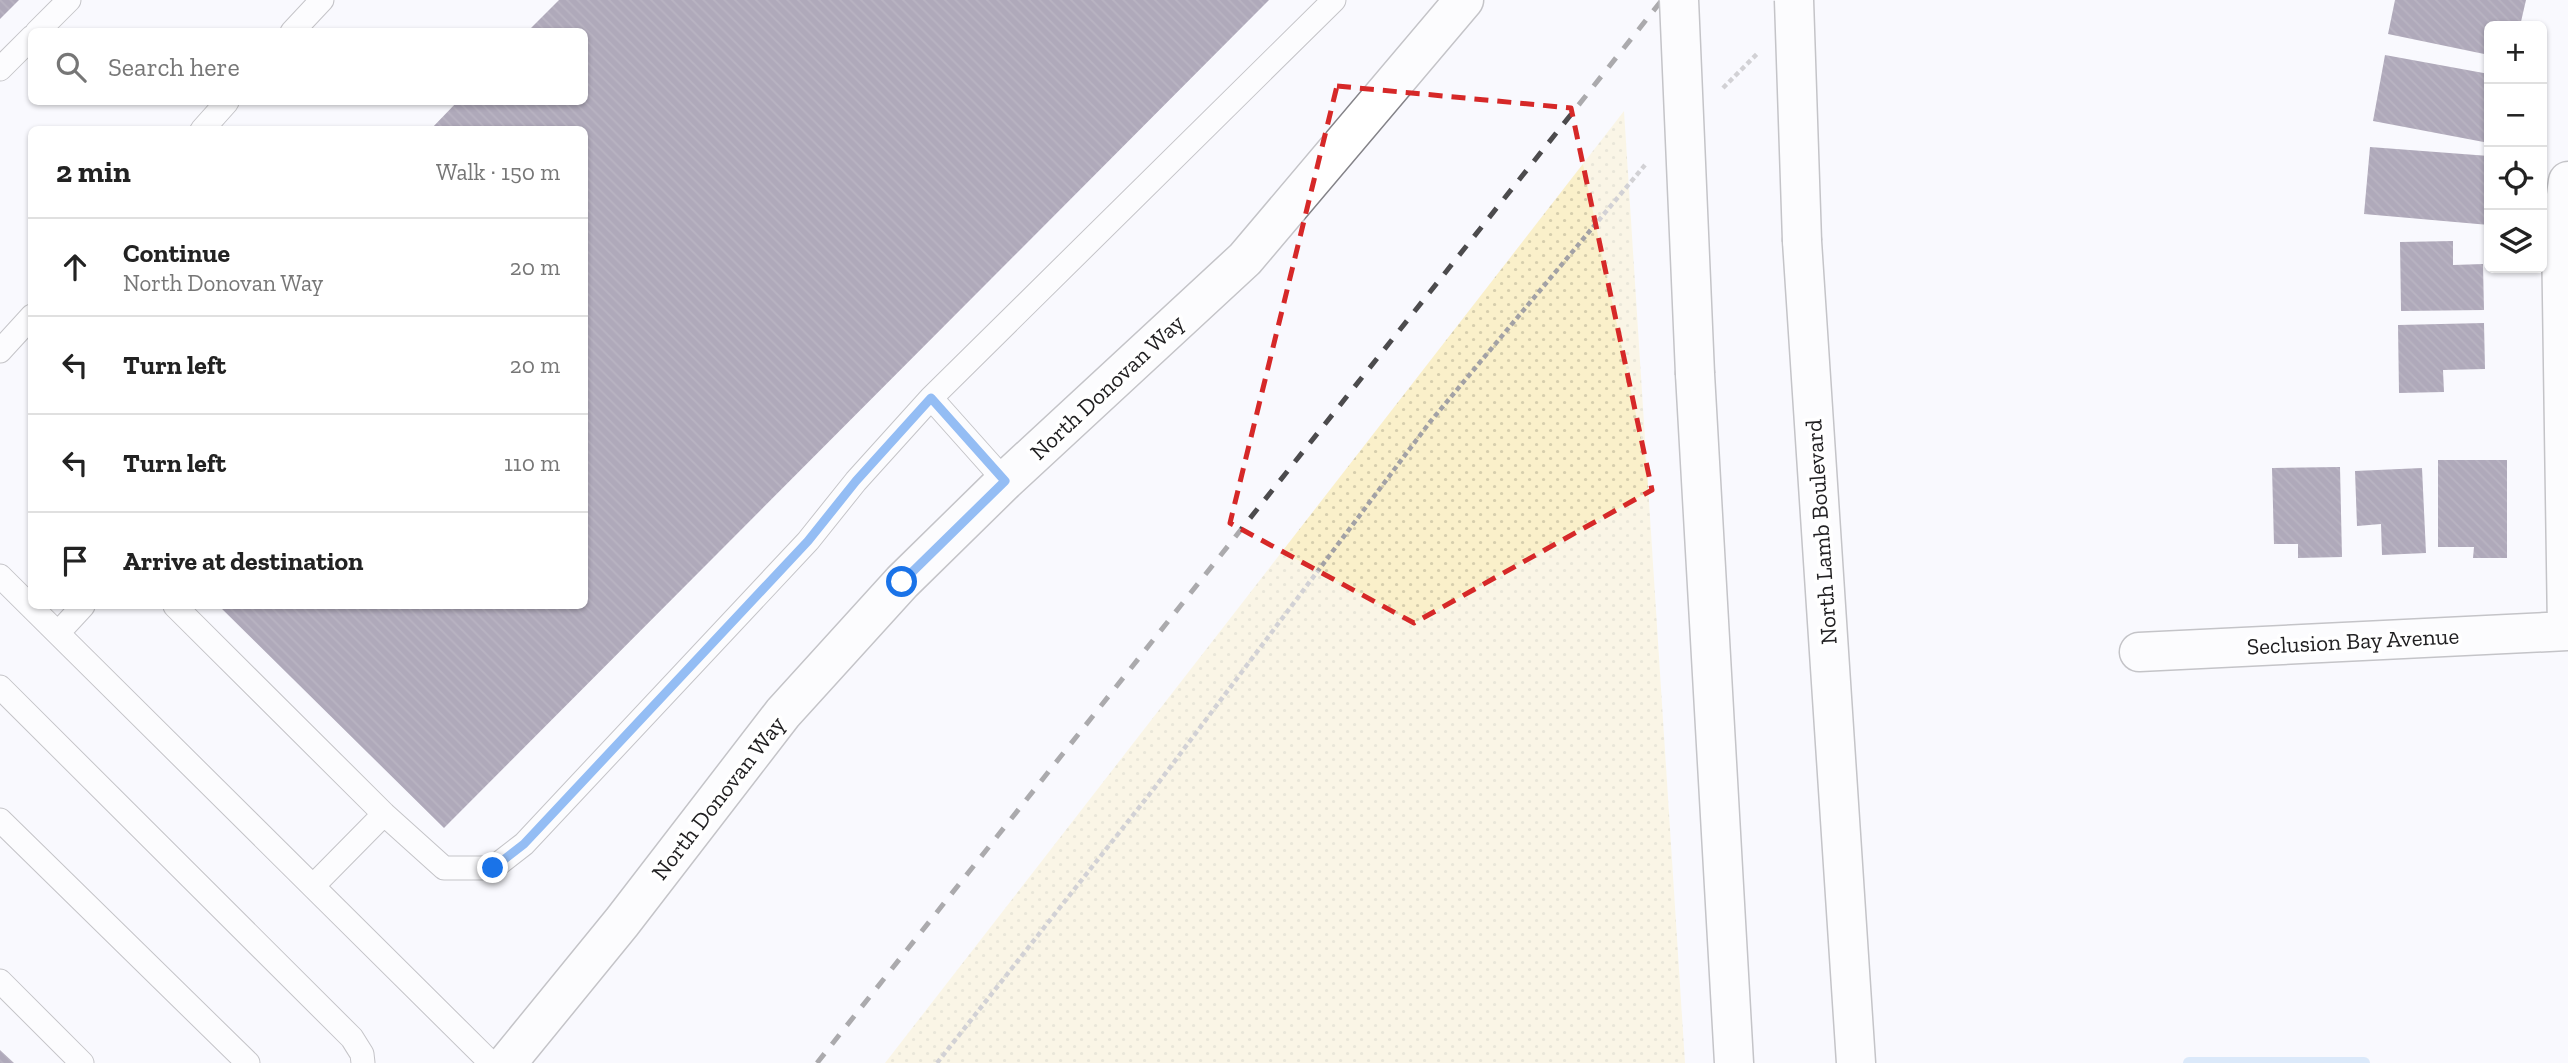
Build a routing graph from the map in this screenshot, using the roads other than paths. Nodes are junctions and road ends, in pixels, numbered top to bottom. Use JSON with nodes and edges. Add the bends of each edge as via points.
{"nodes":[{"id":1,"x":69,"y":0,"type":"edge"},
{"id":2,"x":322,"y":0,"type":"edge"},
{"id":3,"x":1334,"y":0,"type":"edge"},
{"id":4,"x":1464,"y":0,"type":"edge"},
{"id":5,"x":1679,"y":0,"type":"edge"},
{"id":6,"x":1794,"y":0,"type":"edge"},
{"id":7,"x":41,"y":28,"type":"edge"},
{"id":8,"x":296,"y":28,"type":"edge"},
{"id":9,"x":28,"y":41,"type":"edge"},
{"id":10,"x":0,"y":69,"type":"edge"},
{"id":11,"x":225,"y":105,"type":"edge"},
{"id":12,"x":206,"y":126,"type":"edge"},
{"id":13,"x":2568,"y":181,"type":"edge"},
{"id":14,"x":28,"y":320,"type":"edge"},
{"id":15,"x":0,"y":351,"type":"edge"},
{"id":16,"x":931,"y":398,"type":"junction"},
{"id":17,"x":1005,"y":481,"type":"junction"},
{"id":18,"x":0,"y":576,"type":"edge"},
{"id":19,"x":28,"y":604,"type":"edge"},
{"id":20,"x":34,"y":609,"type":"edge"},
{"id":21,"x":80,"y":609,"type":"edge"},
{"id":22,"x":178,"y":609,"type":"edge"},
{"id":23,"x":2567,"y":630,"type":"edge"},
{"id":24,"x":58,"y":633,"type":"junction"},
{"id":25,"x":2139,"y":652,"type":"dead end"},
{"id":26,"x":0,"y":687,"type":"edge"},
{"id":27,"x":384,"y":814,"type":"junction"},
{"id":28,"x":0,"y":820,"type":"edge"},
{"id":29,"x":314,"y":885,"type":"junction"},
{"id":30,"x":0,"y":981,"type":"edge"},
{"id":31,"x":82,"y":1063,"type":"edge"},
{"id":32,"x":248,"y":1063,"type":"edge"},
{"id":33,"x":363,"y":1063,"type":"edge"},
{"id":34,"x":491,"y":1063,"type":"edge"},
{"id":35,"x":507,"y":1063,"type":"edge"},
{"id":36,"x":1734,"y":1063,"type":"edge"},
{"id":37,"x":1856,"y":1063,"type":"edge"}],
"edges":[{"from":1,"to":7,"type":"lane"},
{"from":2,"to":8,"type":"lane"},
{"from":3,"to":16,"type":"lane"},
{"from":4,"to":17,"type":"street","name":"North Donovan Way","via":[[1245,259]]},
{"from":5,"to":36,"type":"street","bridge":true},
{"from":6,"to":37,"type":"street","name":"North Lamb Boulevard","bridge":true,"via":[[1802,241]]},
{"from":9,"to":10,"type":"lane"},
{"from":11,"to":12,"type":"lane"},
{"from":13,"to":23,"type":"street","via":[[2561,232]]},
{"from":14,"to":15,"type":"lane"},
{"from":16,"to":17,"type":"lane"},
{"from":16,"to":27,"type":"lane","via":[[808,541],[524,844],[493,868],[444,868]]},
{"from":17,"to":35,"type":"street","name":"North Donovan Way","via":[[902,582],[783,713]]},
{"from":18,"to":19,"type":"lane"},
{"from":20,"to":24,"type":"lane"},
{"from":21,"to":24,"type":"lane"},
{"from":22,"to":27,"type":"lane"},
{"from":23,"to":25,"type":"street","name":"Seclusion Bay Avenue"},
{"from":24,"to":29,"type":"lane"},
{"from":26,"to":33,"type":"lane","via":[[352,1038]]},
{"from":27,"to":29,"type":"lane"},
{"from":28,"to":32,"type":"lane"},
{"from":29,"to":34,"type":"lane"},
{"from":30,"to":31,"type":"lane"}]}
